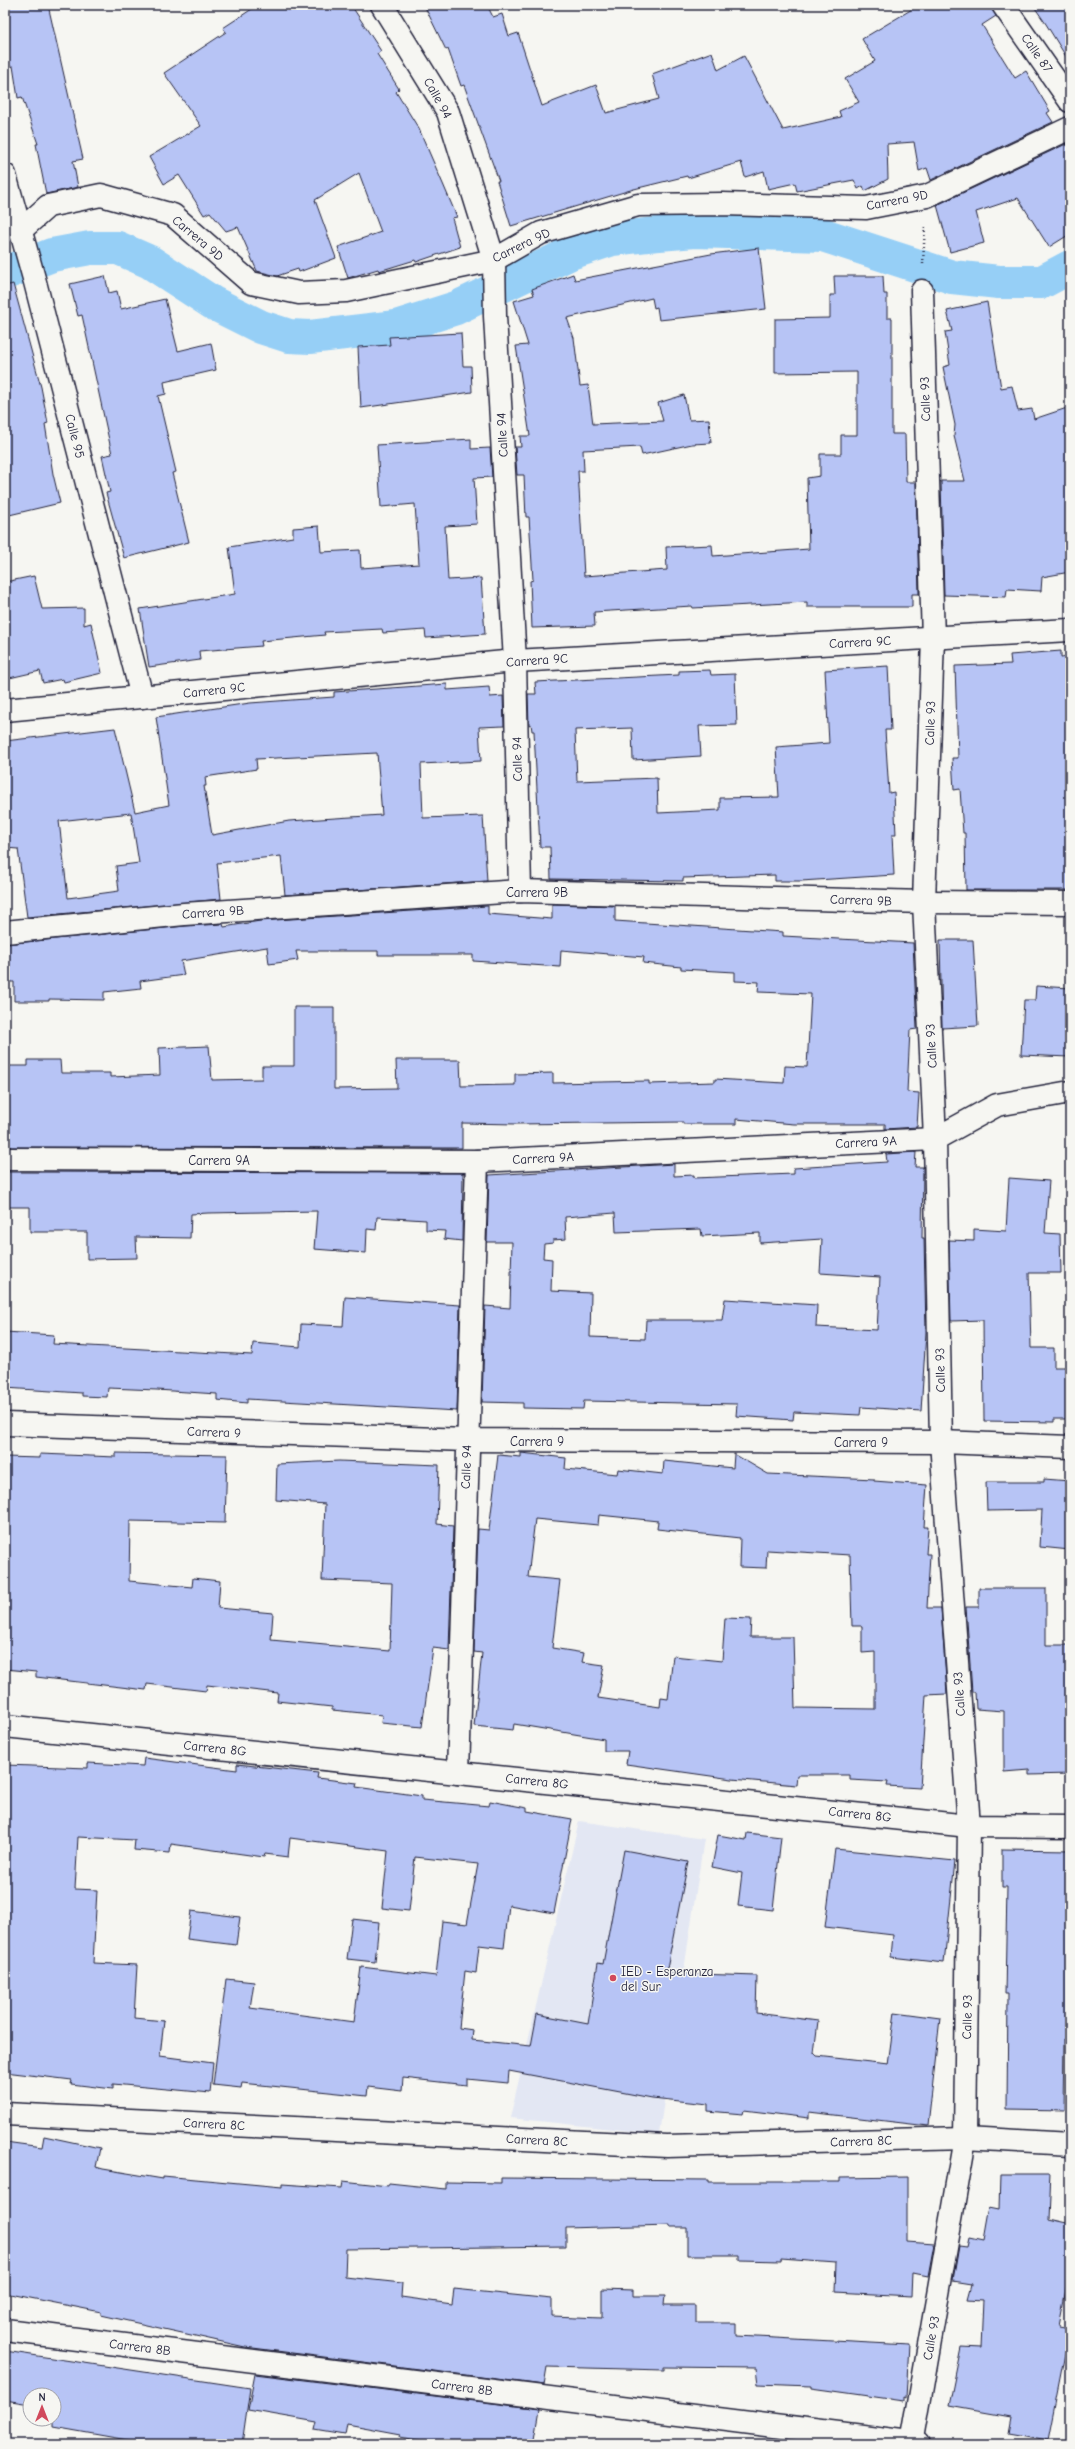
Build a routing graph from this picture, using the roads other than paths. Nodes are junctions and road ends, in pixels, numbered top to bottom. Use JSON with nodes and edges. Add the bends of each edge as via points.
{"nodes":[{"id":1,"x":382,"y":5,"type":"edge"},
{"id":2,"x":1003,"y":5,"type":"edge"},
{"id":3,"x":1070,"y":101,"type":"edge"},
{"id":4,"x":1070,"y":128,"type":"edge"},
{"id":5,"x":5,"y":175,"type":"edge"},
{"id":6,"x":21,"y":235,"type":"junction"},
{"id":7,"x":494,"y":264,"type":"junction"},
{"id":8,"x":922,"y":292,"type":"road end"},
{"id":9,"x":1070,"y":630,"type":"edge"},
{"id":10,"x":932,"y":638,"type":"junction"},
{"id":11,"x":514,"y":661,"type":"junction"},
{"id":12,"x":142,"y":697,"type":"junction"},
{"id":13,"x":5,"y":710,"type":"edge"},
{"id":14,"x":520,"y":891,"type":"junction"},
{"id":15,"x":924,"y":902,"type":"junction"},
{"id":16,"x":1070,"y":903,"type":"edge"},
{"id":17,"x":5,"y":932,"type":"edge"},
{"id":18,"x":1070,"y":1092,"type":"edge"},
{"id":19,"x":935,"y":1139,"type":"junction"},
{"id":20,"x":5,"y":1159,"type":"edge"},
{"id":21,"x":477,"y":1161,"type":"junction"},
{"id":22,"x":5,"y":1424,"type":"edge"},
{"id":23,"x":467,"y":1440,"type":"junction"},
{"id":24,"x":941,"y":1442,"type":"junction"},
{"id":25,"x":1070,"y":1447,"type":"edge"},
{"id":26,"x":5,"y":1726,"type":"edge"},
{"id":27,"x":458,"y":1773,"type":"junction"},
{"id":28,"x":969,"y":1826,"type":"junction"},
{"id":29,"x":1070,"y":1827,"type":"edge"},
{"id":30,"x":5,"y":2114,"type":"edge"},
{"id":31,"x":965,"y":2138,"type":"junction"},
{"id":32,"x":1070,"y":2144,"type":"edge"},
{"id":33,"x":5,"y":2330,"type":"edge"},
{"id":34,"x":915,"y":2444,"type":"edge"}],
"edges":[{"from":1,"to":7,"type":"street","name":"Calle 94","via":[[448,112]]},
{"from":2,"to":3,"type":"street","name":"Calle 87"},
{"from":4,"to":7,"type":"street","name":"Carrera 9D","via":[[927,196],[866,208],[722,204],[638,205],[541,233]]},
{"from":5,"to":6,"type":"street","name":"Calle 95"},
{"from":6,"to":7,"type":"street","name":"Carrera 9D","via":[[48,206],[101,194],[173,215],[251,283],[299,293],[346,291]]},
{"from":6,"to":12,"type":"street","name":"Calle 95"},
{"from":7,"to":11,"type":"street","name":"Calle 94"},
{"from":8,"to":10,"type":"street","name":"Calle 93"},
{"from":9,"to":10,"type":"street","name":"Carrera 9C"},
{"from":10,"to":11,"type":"street","name":"Carrera 9C"},
{"from":10,"to":15,"type":"street","name":"Calle 93"},
{"from":11,"to":12,"type":"street","name":"Carrera 9C"},
{"from":11,"to":14,"type":"street","name":"Calle 94"},
{"from":12,"to":13,"type":"street","name":"Carrera 9C"},
{"from":14,"to":15,"type":"street","name":"Carrera 9B"},
{"from":14,"to":17,"type":"street","name":"Carrera 9B","via":[[184,914]]},
{"from":15,"to":16,"type":"street","name":"Carrera 9B"},
{"from":15,"to":19,"type":"street","name":"Calle 93"},
{"from":18,"to":19,"type":"street","name":"Carrera 9A","via":[[997,1105]]},
{"from":19,"to":21,"type":"street","name":"Carrera 9A"},
{"from":19,"to":24,"type":"street","name":"Calle 93"},
{"from":20,"to":21,"type":"street","name":"Carrera 9A"},
{"from":21,"to":23,"type":"street","name":"Calle 94"},
{"from":22,"to":23,"type":"street","name":"Carrera 9"},
{"from":23,"to":24,"type":"street","name":"Carrera 9"},
{"from":23,"to":27,"type":"street","name":"Calle 94"},
{"from":24,"to":25,"type":"street","name":"Carrera 9"},
{"from":24,"to":28,"type":"street","name":"Calle 93"},
{"from":26,"to":27,"type":"street","name":"Carrera 8G"},
{"from":27,"to":28,"type":"street","name":"Carrera 8G"},
{"from":28,"to":29,"type":"street","name":"Carrera 8G"},
{"from":28,"to":31,"type":"street","name":"Calle 93"},
{"from":30,"to":31,"type":"street","name":"Carrera 8C","via":[[667,2146]]},
{"from":31,"to":32,"type":"street","name":"Carrera 8C"},
{"from":31,"to":34,"type":"street","name":"Calle 93"},
{"from":33,"to":34,"type":"street","name":"Carrera 8B"}]}
